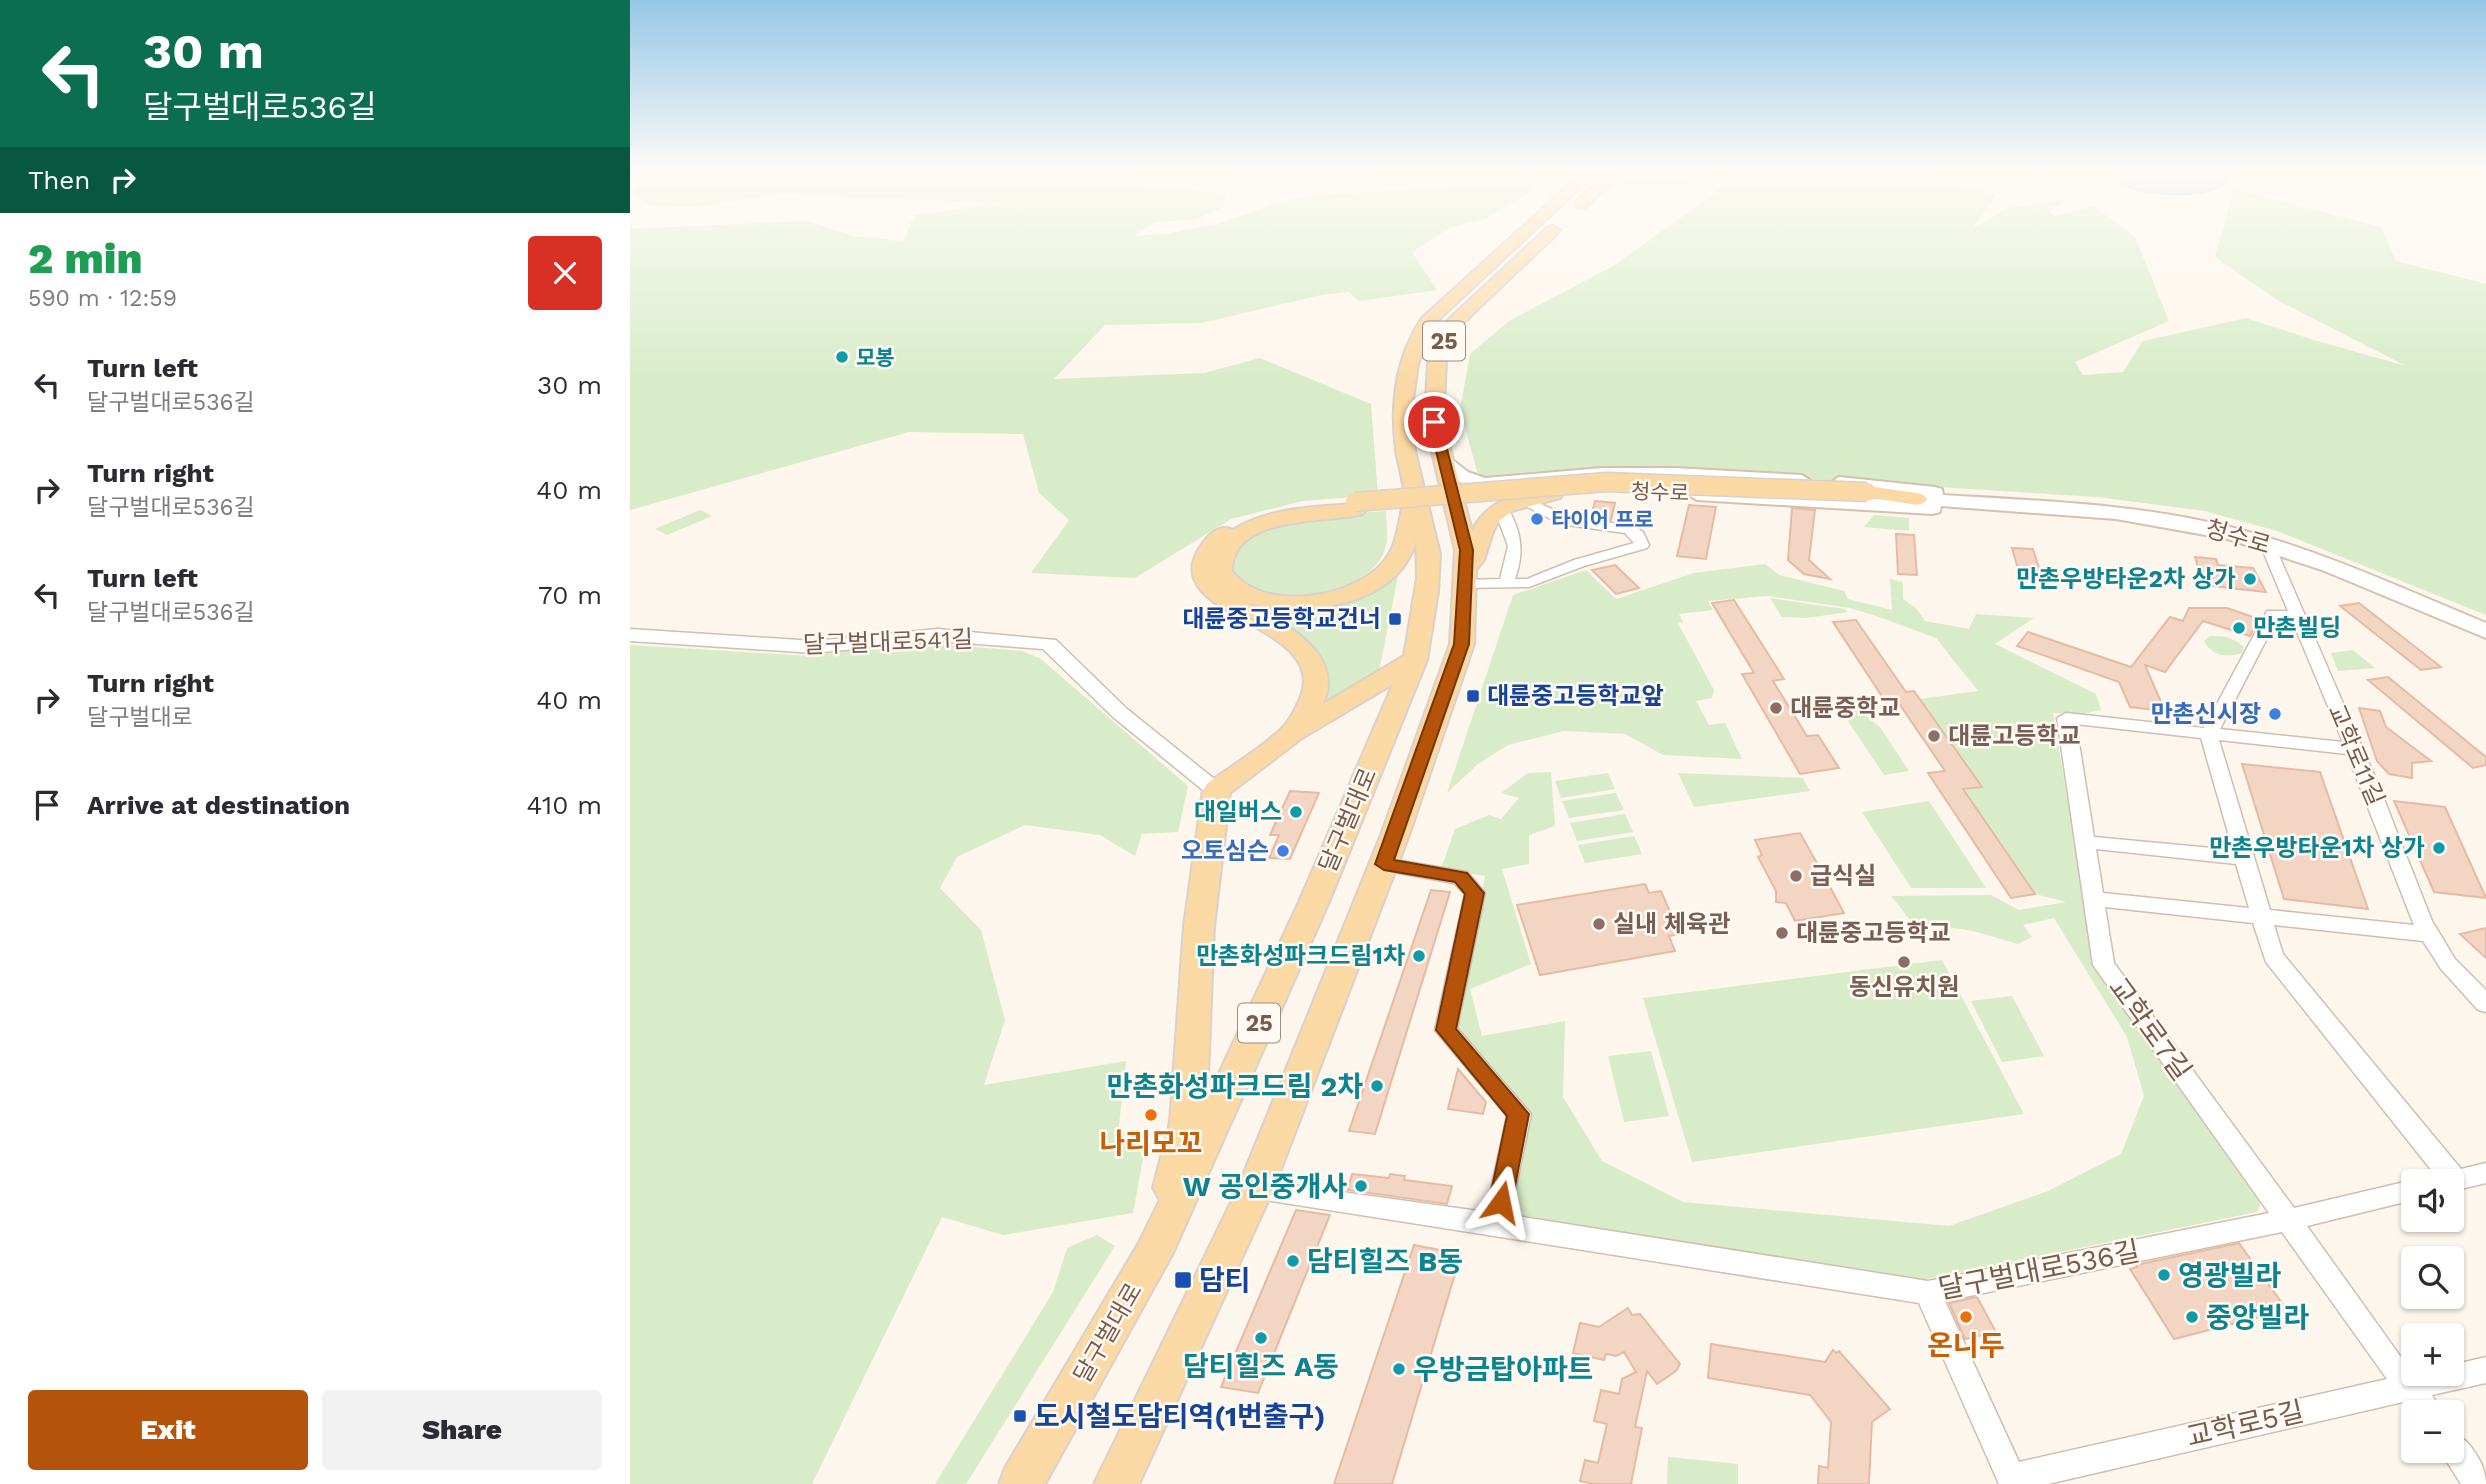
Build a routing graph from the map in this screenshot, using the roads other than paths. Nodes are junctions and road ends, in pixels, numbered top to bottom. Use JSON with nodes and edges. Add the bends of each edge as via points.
{"nodes":[{"id":1,"x":1514,"y":241,"type":"edge"},
{"id":2,"x":1542,"y":241,"type":"edge"},
{"id":3,"x":1444,"y":461,"type":"junction"},
{"id":4,"x":1412,"y":485,"type":"junction"},
{"id":5,"x":1867,"y":492,"type":"junction"},
{"id":6,"x":1553,"y":494,"type":"joint"},
{"id":7,"x":1523,"y":499,"type":"junction"},
{"id":8,"x":1917,"y":499,"type":"joint"},
{"id":9,"x":1976,"y":503,"type":"junction"},
{"id":10,"x":1356,"y":506,"type":"junction"},
{"id":11,"x":1501,"y":508,"type":"junction"},
{"id":12,"x":2267,"y":544,"type":"junction"},
{"id":13,"x":1466,"y":581,"type":"junction"},
{"id":14,"x":1506,"y":585,"type":"junction"},
{"id":15,"x":2297,"y":616,"type":"junction"},
{"id":16,"x":2486,"y":631,"type":"edge"},
{"id":17,"x":630,"y":635,"type":"edge"},
{"id":18,"x":1415,"y":660,"type":"junction"},
{"id":19,"x":1293,"y":732,"type":"junction"},
{"id":20,"x":2209,"y":734,"type":"junction"},
{"id":21,"x":2354,"y":749,"type":"junction"},
{"id":22,"x":1217,"y":790,"type":"junction"},
{"id":23,"x":2084,"y":842,"type":"junction"},
{"id":24,"x":2245,"y":858,"type":"junction"},
{"id":25,"x":1384,"y":864,"type":"junction"},
{"id":26,"x":2094,"y":899,"type":"junction"},
{"id":27,"x":2261,"y":916,"type":"junction"},
{"id":28,"x":2428,"y":934,"type":"junction"},
{"id":29,"x":2486,"y":1004,"type":"edge"},
{"id":30,"x":2444,"y":1169,"type":"edge"},
{"id":31,"x":2486,"y":1173,"type":"edge"},
{"id":32,"x":2464,"y":1178,"type":"edge"},
{"id":33,"x":1255,"y":1190,"type":"junction"},
{"id":34,"x":2401,"y":1193,"type":"edge"},
{"id":35,"x":2287,"y":1220,"type":"junction"},
{"id":36,"x":1496,"y":1224,"type":"junction"},
{"id":37,"x":1154,"y":1253,"type":"junction"},
{"id":38,"x":1928,"y":1293,"type":"junction"},
{"id":39,"x":2486,"y":1370,"type":"edge"},
{"id":40,"x":2410,"y":1387,"type":"junction"},
{"id":41,"x":2419,"y":1400,"type":"edge"},
{"id":42,"x":2464,"y":1463,"type":"edge"},
{"id":43,"x":2013,"y":1481,"type":"edge"},
{"id":44,"x":1021,"y":1484,"type":"edge"},
{"id":45,"x":1116,"y":1484,"type":"edge"},
{"id":46,"x":2479,"y":1484,"type":"edge"}],
"edges":[{"from":1,"to":4,"type":"main road","name":"달구벌대로","number":"25","via":[[1428,321],[1414,345],[1404,379],[1402,425]]},
{"from":2,"to":3,"type":"main road","name":"달구벌대로","number":"25","via":[[1453,324],[1437,360],[1434,422]]},
{"from":3,"to":5,"type":"main road","name":"청수로","via":[[1472,482],[1483,484],[1602,474],[1675,474]]},
{"from":3,"to":13,"type":"main road","name":"달구벌대로","number":"25","via":[[1466,550]]},
{"from":4,"to":10,"type":"main road","via":[[1412,514],[1399,559],[1367,587],[1326,599],[1266,600],[1235,589],[1221,570],[1223,553],[1235,539],[1262,524]]},
{"from":4,"to":18,"type":"main road","name":"달구벌대로","number":"25","via":[[1429,554]]},
{"from":5,"to":8,"type":"main road"},
{"from":5,"to":9,"type":"main road","name":"청수로","via":[[1918,490]]},
{"from":5,"to":10,"type":"main road","via":[[1608,488]]},
{"from":6,"to":7,"type":"main road"},
{"from":6,"to":9,"type":"main road","name":"청수로","via":[[1657,491],[1930,509]]},
{"from":7,"to":11,"type":"main road"},
{"from":7,"to":14,"type":"street","via":[[1565,521],[1629,529],[1642,545],[1530,583]]},
{"from":8,"to":9,"type":"main road","name":"청수로"},
{"from":9,"to":12,"type":"main road","name":"청수로","via":[[2147,517]]},
{"from":10,"to":19,"type":"main road","via":[[1304,507],[1264,515],[1233,527],[1216,540],[1203,560],[1203,577],[1211,590],[1305,649],[1316,670],[1312,699]]},
{"from":11,"to":13,"type":"main road","via":[[1484,527]]},
{"from":11,"to":14,"type":"street","via":[[1517,553]]},
{"from":12,"to":15,"type":"street","name":"교학로11길"},
{"from":12,"to":16,"type":"main road","name":"청수로"},
{"from":13,"to":14,"type":"street"},
{"from":13,"to":25,"type":"main road","name":"달구벌대로","number":"25","via":[[1461,644]]},
{"from":15,"to":20,"type":"street","via":[[2272,614]]},
{"from":15,"to":21,"type":"street","name":"교학로11길"},
{"from":17,"to":22,"type":"street","name":"달구벌대로541길","via":[[814,647],[938,635],[1049,645],[1120,713]]},
{"from":18,"to":19,"type":"main road"},
{"from":18,"to":37,"type":"main road","name":"달구벌대로","number":"25","via":[[1314,902]]},
{"from":19,"to":22,"type":"main road"},
{"from":20,"to":21,"type":"street","name":"교학로7길"},
{"from":20,"to":23,"type":"street","name":"교학로7길","via":[[2066,718]]},
{"from":20,"to":24,"type":"street"},
{"from":21,"to":28,"type":"street","name":"교학로11길"},
{"from":22,"to":37,"type":"main road","via":[[1199,926],[1188,1122]]},
{"from":23,"to":24,"type":"street"},
{"from":23,"to":26,"type":"street","name":"교학로7길"},
{"from":24,"to":27,"type":"street"},
{"from":25,"to":33,"type":"main road","name":"달구벌대로","number":"25"},
{"from":25,"to":36,"type":"street","via":[[1461,877],[1475,893],[1446,1030],[1518,1114]]},
{"from":26,"to":27,"type":"street"},
{"from":26,"to":35,"type":"street","name":"교학로7길","via":[[2104,965]]},
{"from":27,"to":28,"type":"street"},
{"from":27,"to":30,"type":"street","via":[[2273,957]]},
{"from":28,"to":29,"type":"street","name":"교학로11길","via":[[2448,964]]},
{"from":31,"to":32,"type":"street"},
{"from":33,"to":36,"type":"street","name":"달구벌대로536길"},
{"from":33,"to":45,"type":"main road","name":"달구벌대로","number":"25"},
{"from":34,"to":35,"type":"street","name":"달구벌대로536길"},
{"from":35,"to":38,"type":"street","name":"달구벌대로536길"},
{"from":35,"to":40,"type":"street","name":"교학로7길"},
{"from":36,"to":38,"type":"street","name":"달구벌대로536길"},
{"from":37,"to":44,"type":"main road","name":"달구벌대로","number":"25"},
{"from":38,"to":43,"type":"street"},
{"from":39,"to":40,"type":"street","name":"교학로5길"},
{"from":40,"to":41,"type":"street","name":"교학로7길"},
{"from":40,"to":43,"type":"street","name":"교학로5길"},
{"from":42,"to":46,"type":"street"}]}
